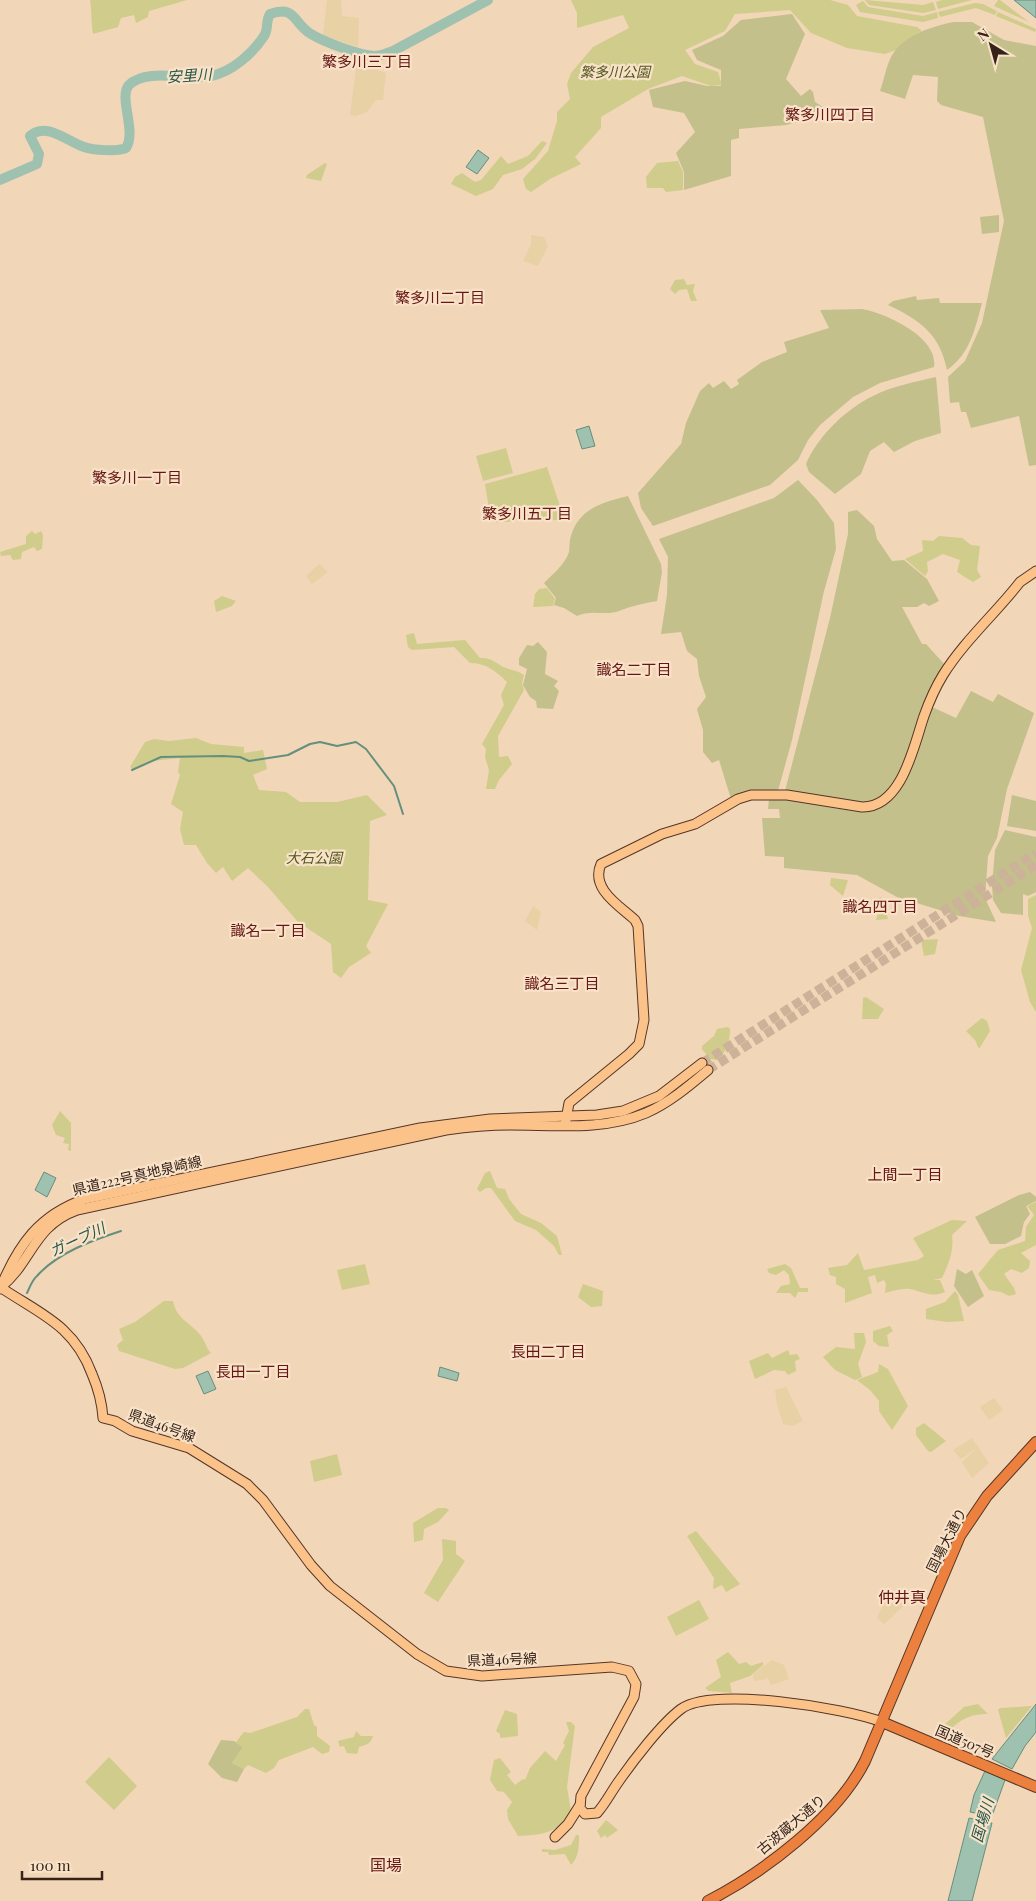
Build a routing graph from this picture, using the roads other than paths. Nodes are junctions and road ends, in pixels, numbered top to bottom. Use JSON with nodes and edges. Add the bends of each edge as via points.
{"nodes":[{"id":1,"x":1036,"y":571,"type":"edge"},
{"id":2,"x":705,"y":1067,"type":"tunnel mouth"},
{"id":3,"x":565,"y":1121,"type":"junction"},
{"id":4,"x":0,"y":1288,"type":"edge"},
{"id":5,"x":1036,"y":1442,"type":"edge"},
{"id":6,"x":882,"y":1722,"type":"junction"},
{"id":7,"x":1036,"y":1787,"type":"edge"},
{"id":8,"x":580,"y":1806,"type":"junction"},
{"id":9,"x":554,"y":1837,"type":"dead end"},
{"id":10,"x":708,"y":1901,"type":"edge"}],
"edges":[{"from":1,"to":3,"type":"main road","via":[[1020,582],[946,671],[925,712],[905,773],[882,802],[862,807],[787,795],[751,795],[695,824],[662,834],[601,864],[598,877],[602,890],[638,924],[644,1029],[636,1048],[571,1100]]},
{"from":2,"to":3,"type":"main road","name":"県道222号真地泉崎線","via":[[642,1104]]},
{"from":3,"to":4,"type":"main road","name":"県道222号真地泉崎線","via":[[496,1118],[420,1128],[85,1199],[63,1207],[42,1222],[8,1269]]},
{"from":4,"to":8,"type":"main road","name":"県道46号線","via":[[54,1320],[75,1340],[97,1386],[103,1418],[132,1431],[189,1448],[247,1484],[263,1500],[320,1576],[429,1662],[452,1673],[474,1676],[612,1667],[630,1671],[636,1684],[634,1697],[586,1785]]},
{"from":5,"to":6,"type":"highway","name":"国場大通り","via":[[994,1487],[960,1536]]},
{"from":6,"to":7,"type":"highway","name":"国道507号"},
{"from":6,"to":8,"type":"main road","via":[[844,1711],[792,1703],[699,1701],[686,1706],[670,1720],[622,1776],[597,1813],[586,1815]]},
{"from":6,"to":10,"type":"highway","name":"古波蔵大通り","via":[[861,1769],[833,1808],[750,1875]]},
{"from":8,"to":9,"type":"main road"}]}
